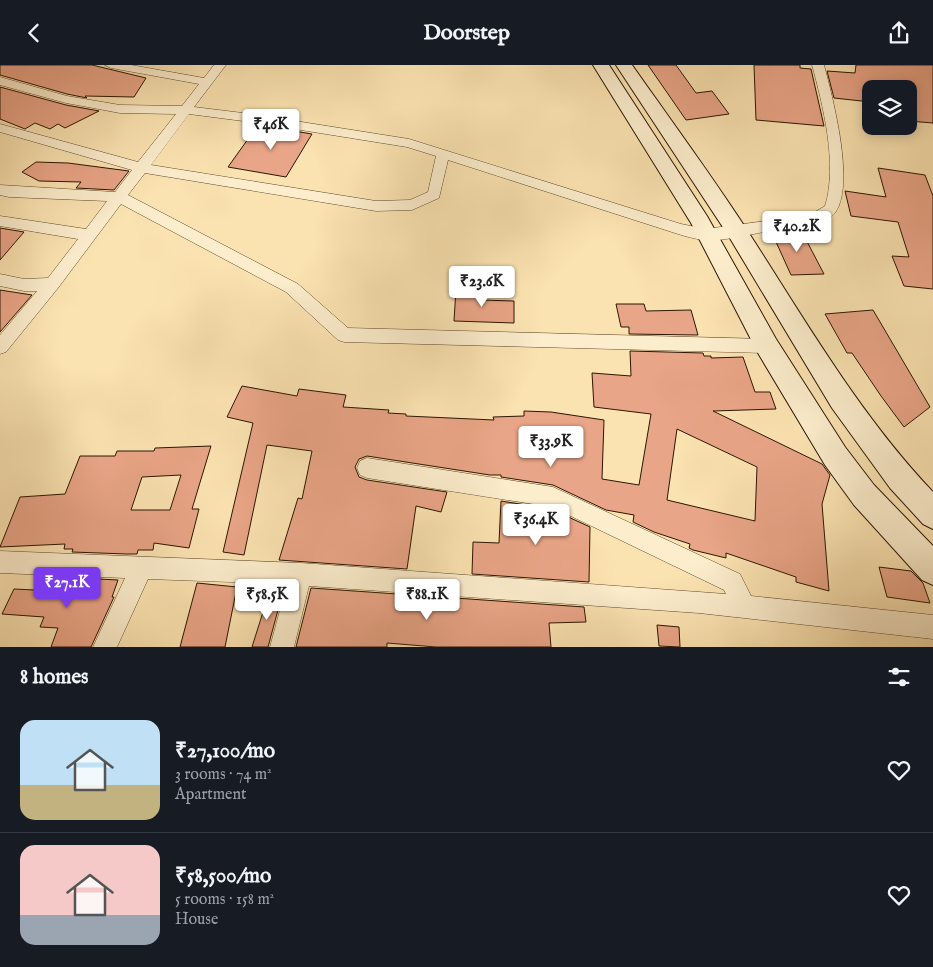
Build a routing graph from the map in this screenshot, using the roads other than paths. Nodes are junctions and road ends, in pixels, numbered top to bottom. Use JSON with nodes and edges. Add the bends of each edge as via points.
{"nodes":[{"id":1,"x":111,"y":65,"type":"edge"},
{"id":2,"x":220,"y":65,"type":"edge"},
{"id":3,"x":601,"y":65,"type":"edge"},
{"id":4,"x":624,"y":65,"type":"edge"},
{"id":5,"x":818,"y":65,"type":"edge"},
{"id":6,"x":0,"y":81,"type":"edge"},
{"id":7,"x":207,"y":81,"type":"junction"},
{"id":8,"x":185,"y":110,"type":"junction"},
{"id":9,"x":0,"y":128,"type":"edge"},
{"id":10,"x":443,"y":154,"type":"junction"},
{"id":11,"x":142,"y":168,"type":"junction"},
{"id":12,"x":0,"y":190,"type":"edge"},
{"id":13,"x":119,"y":197,"type":"junction"},
{"id":14,"x":0,"y":221,"type":"edge"},
{"id":15,"x":736,"y":230,"type":"junction"},
{"id":16,"x":90,"y":235,"type":"junction"},
{"id":17,"x":706,"y":235,"type":"junction"},
{"id":18,"x":0,"y":280,"type":"edge"},
{"id":19,"x":52,"y":284,"type":"junction"},
{"id":20,"x":767,"y":346,"type":"junction"},
{"id":21,"x":0,"y":347,"type":"edge"},
{"id":22,"x":367,"y":468,"type":"dead end"},
{"id":23,"x":933,"y":514,"type":"edge"},
{"id":24,"x":0,"y":562,"type":"edge"},
{"id":25,"x":141,"y":569,"type":"junction"},
{"id":26,"x":933,"y":569,"type":"edge"},
{"id":27,"x":301,"y":574,"type":"junction"},
{"id":28,"x":744,"y":607,"type":"junction"},
{"id":29,"x":933,"y":627,"type":"edge"},
{"id":30,"x":105,"y":647,"type":"edge"},
{"id":31,"x":282,"y":647,"type":"edge"}],
"edges":[{"from":1,"to":7,"type":"street"},
{"from":2,"to":7,"type":"street"},
{"from":3,"to":17,"type":"main road"},
{"from":4,"to":15,"type":"main road"},
{"from":5,"to":15,"type":"street","via":[[828,98],[836,149],[832,207],[823,216],[810,220]]},
{"from":6,"to":8,"type":"street","via":[[48,95],[120,109]]},
{"from":7,"to":8,"type":"street"},
{"from":8,"to":10,"type":"street","via":[[346,131],[409,143]]},
{"from":8,"to":11,"type":"street"},
{"from":9,"to":11,"type":"street"},
{"from":10,"to":11,"type":"street","via":[[434,195],[412,205],[376,207]]},
{"from":10,"to":17,"type":"street"},
{"from":11,"to":13,"type":"street"},
{"from":12,"to":13,"type":"street"},
{"from":13,"to":16,"type":"street"},
{"from":13,"to":20,"type":"street","via":[[292,289],[344,335]]},
{"from":14,"to":16,"type":"street"},
{"from":15,"to":17,"type":"street"},
{"from":15,"to":23,"type":"main road","via":[[841,400],[879,453]]},
{"from":16,"to":19,"type":"street"},
{"from":17,"to":20,"type":"main road"},
{"from":18,"to":19,"type":"street","via":[[24,285]]},
{"from":19,"to":21,"type":"street"},
{"from":20,"to":26,"type":"main road","via":[[835,456],[864,495]]},
{"from":22,"to":28,"type":"street","via":[[552,497],[732,582]]},
{"from":24,"to":25,"type":"street"},
{"from":25,"to":27,"type":"street"},
{"from":25,"to":30,"type":"street"},
{"from":27,"to":28,"type":"street"},
{"from":27,"to":31,"type":"street"},
{"from":28,"to":29,"type":"street"}]}
